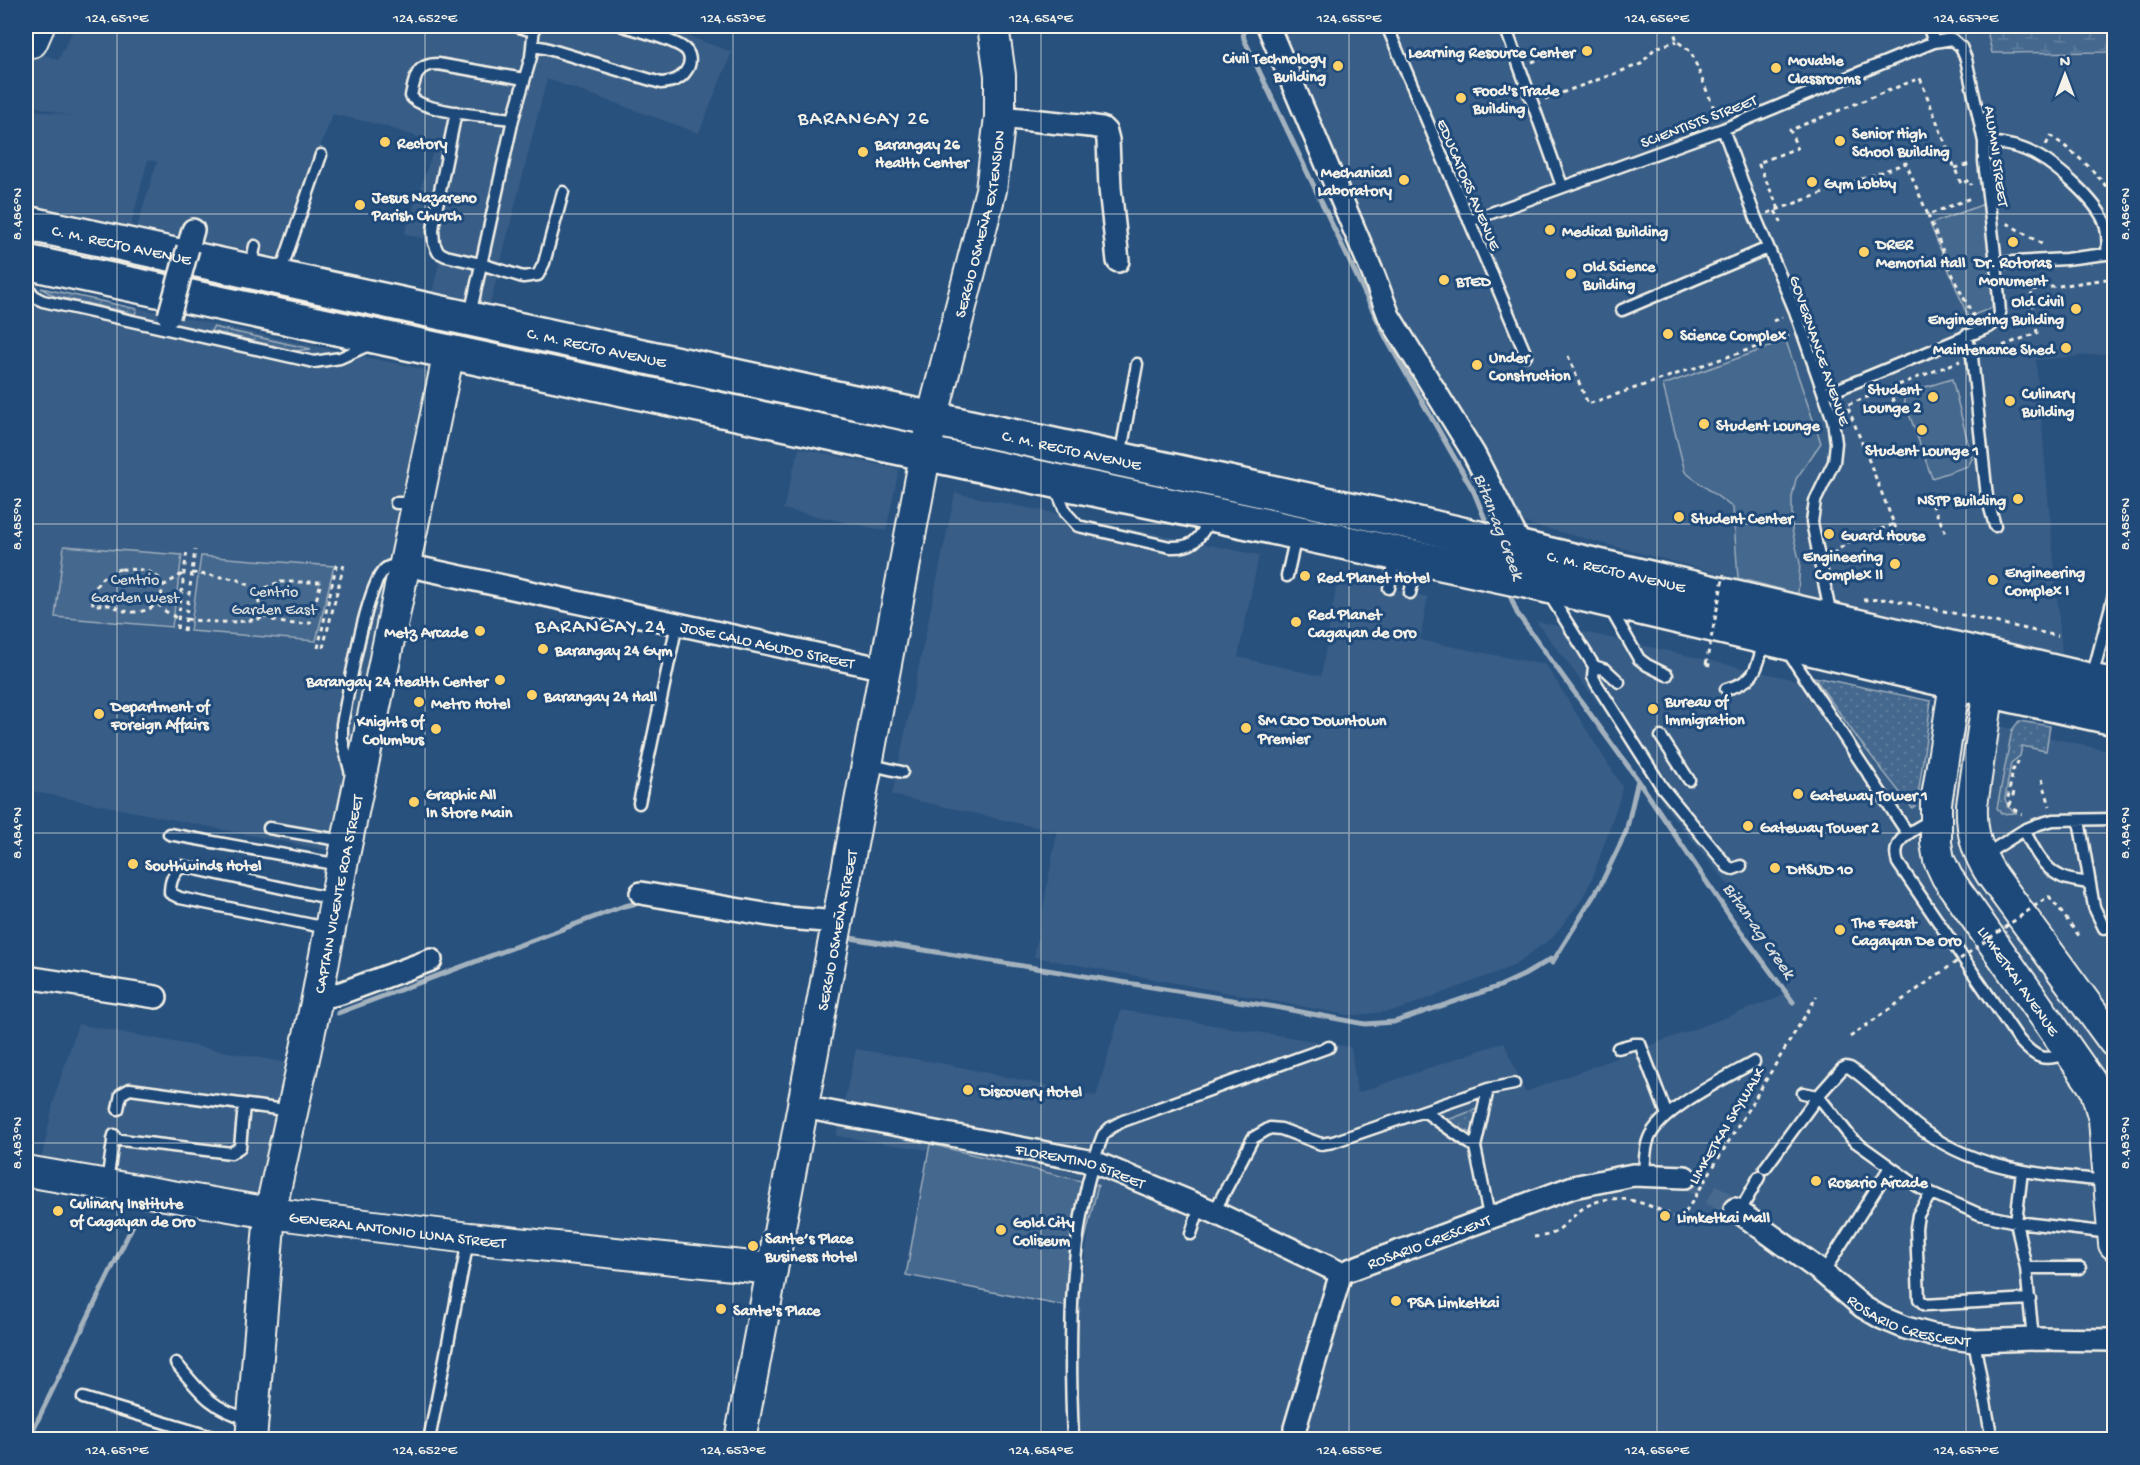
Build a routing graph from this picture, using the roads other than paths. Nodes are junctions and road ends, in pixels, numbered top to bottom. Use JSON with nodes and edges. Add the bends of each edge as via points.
{"nodes":[{"id":1,"x":516,"y":26,"type":"edge"},
{"id":2,"x":623,"y":26,"type":"edge"},
{"id":3,"x":993,"y":26,"type":"edge"},
{"id":4,"x":1268,"y":26,"type":"edge"},
{"id":5,"x":1387,"y":26,"type":"edge"},
{"id":6,"x":1505,"y":26,"type":"edge"},
{"id":7,"x":1928,"y":26,"type":"edge"},
{"id":8,"x":534,"y":28,"type":"edge"},
{"id":9,"x":1934,"y":42,"type":"junction"},
{"id":10,"x":533,"y":46,"type":"junction"},
{"id":11,"x":524,"y":79,"type":"junction"},
{"id":12,"x":456,"y":112,"type":"junction"},
{"id":13,"x":1000,"y":117,"type":"junction"},
{"id":14,"x":513,"y":119,"type":"junction"},
{"id":15,"x":1722,"y":129,"type":"junction"},
{"id":16,"x":1984,"y":142,"type":"junction"},
{"id":17,"x":321,"y":155,"type":"dead end"},
{"id":18,"x":1562,"y":186,"type":"junction"},
{"id":19,"x":563,"y":192,"type":"dead end"},
{"id":20,"x":1469,"y":221,"type":"junction"},
{"id":21,"x":26,"y":223,"type":"edge"},
{"id":22,"x":193,"y":230,"type":"dead end"},
{"id":23,"x":1768,"y":248,"type":"junction"},
{"id":24,"x":2110,"y":254,"type":"edge"},
{"id":25,"x":1118,"y":261,"type":"dead end"},
{"id":26,"x":26,"y":262,"type":"edge"},
{"id":27,"x":1996,"y":263,"type":"junction"},
{"id":28,"x":481,"y":264,"type":"junction"},
{"id":29,"x":261,"y":266,"type":"junction"},
{"id":30,"x":26,"y":282,"type":"edge"},
{"id":31,"x":1622,"y":310,"type":"dead end"},
{"id":32,"x":169,"y":316,"type":"dead end"},
{"id":33,"x":469,"y":320,"type":"junction"},
{"id":34,"x":1966,"y":334,"type":"junction"},
{"id":35,"x":383,"y":338,"type":"junction"},
{"id":36,"x":449,"y":352,"type":"junction"},
{"id":37,"x":1526,"y":355,"type":"dead end"},
{"id":38,"x":1137,"y":364,"type":"dead end"},
{"id":39,"x":1824,"y":395,"type":"junction"},
{"id":40,"x":932,"y":419,"type":"junction"},
{"id":41,"x":926,"y":453,"type":"junction"},
{"id":42,"x":1119,"y":460,"type":"junction"},
{"id":43,"x":1995,"y":526,"type":"dead end"},
{"id":44,"x":1297,"y":532,"type":"junction"},
{"id":45,"x":1405,"y":541,"type":"junction"},
{"id":46,"x":1518,"y":547,"type":"junction"},
{"id":47,"x":406,"y":565,"type":"junction"},
{"id":48,"x":1287,"y":576,"type":"dead end"},
{"id":49,"x":1535,"y":583,"type":"junction"},
{"id":50,"x":1389,"y":588,"type":"dead end"},
{"id":51,"x":1410,"y":593,"type":"dead end"},
{"id":52,"x":2115,"y":595,"type":"edge"},
{"id":53,"x":1606,"y":600,"type":"junction"},
{"id":54,"x":1831,"y":620,"type":"junction"},
{"id":55,"x":677,"y":624,"type":"junction"},
{"id":56,"x":1773,"y":640,"type":"junction"},
{"id":57,"x":1960,"y":650,"type":"junction"},
{"id":58,"x":1993,"y":658,"type":"junction"},
{"id":59,"x":1594,"y":666,"type":"junction"},
{"id":60,"x":885,"y":669,"type":"junction"},
{"id":61,"x":1667,"y":675,"type":"dead end"},
{"id":62,"x":1619,"y":682,"type":"dead end"},
{"id":63,"x":1955,"y":682,"type":"junction"},
{"id":64,"x":2103,"y":683,"type":"edge"},
{"id":65,"x":1726,"y":689,"type":"dead end"},
{"id":66,"x":1988,"y":690,"type":"junction"},
{"id":67,"x":2115,"y":718,"type":"edge"},
{"id":68,"x":1660,"y":737,"type":"dead end"},
{"id":69,"x":867,"y":764,"type":"junction"},
{"id":70,"x":902,"y":772,"type":"dead end"},
{"id":71,"x":1689,"y":780,"type":"dead end"},
{"id":72,"x":639,"y":803,"type":"dead end"},
{"id":73,"x":1936,"y":817,"type":"junction"},
{"id":74,"x":2115,"y":819,"type":"edge"},
{"id":75,"x":2079,"y":820,"type":"junction"},
{"id":76,"x":269,"y":828,"type":"dead end"},
{"id":77,"x":2024,"y":830,"type":"junction"},
{"id":78,"x":169,"y":834,"type":"dead end"},
{"id":79,"x":1908,"y":834,"type":"junction"},
{"id":80,"x":345,"y":853,"type":"junction"},
{"id":81,"x":1980,"y":857,"type":"junction"},
{"id":82,"x":1741,"y":866,"type":"dead end"},
{"id":83,"x":2088,"y":883,"type":"junction"},
{"id":84,"x":641,"y":893,"type":"dead end"},
{"id":85,"x":336,"y":900,"type":"junction"},
{"id":86,"x":838,"y":922,"type":"junction"},
{"id":87,"x":2115,"y":924,"type":"edge"},
{"id":88,"x":330,"y":929,"type":"junction"},
{"id":89,"x":431,"y":960,"type":"dead end"},
{"id":90,"x":26,"y":977,"type":"edge"},
{"id":91,"x":156,"y":997,"type":"dead end"},
{"id":92,"x":316,"y":999,"type":"junction"},
{"id":93,"x":2115,"y":1041,"type":"edge"},
{"id":94,"x":1329,"y":1047,"type":"dead end"},
{"id":95,"x":1618,"y":1048,"type":"dead end"},
{"id":96,"x":2070,"y":1052,"type":"junction"},
{"id":97,"x":1754,"y":1062,"type":"dead end"},
{"id":98,"x":1514,"y":1084,"type":"dead end"},
{"id":99,"x":1488,"y":1089,"type":"junction"},
{"id":100,"x":1803,"y":1093,"type":"dead end"},
{"id":101,"x":1818,"y":1096,"type":"junction"},
{"id":102,"x":244,"y":1105,"type":"junction"},
{"id":103,"x":802,"y":1107,"type":"junction"},
{"id":104,"x":118,"y":1109,"type":"dead end"},
{"id":105,"x":292,"y":1111,"type":"junction"},
{"id":106,"x":1424,"y":1111,"type":"junction"},
{"id":107,"x":1667,"y":1115,"type":"junction"},
{"id":108,"x":1475,"y":1147,"type":"junction"},
{"id":109,"x":1094,"y":1162,"type":"junction"},
{"id":110,"x":1890,"y":1167,"type":"junction"},
{"id":111,"x":26,"y":1171,"type":"edge"},
{"id":112,"x":2022,"y":1171,"type":"junction"},
{"id":113,"x":1644,"y":1175,"type":"junction"},
{"id":114,"x":1685,"y":1177,"type":"tunnel mouth"},
{"id":115,"x":2112,"y":1181,"type":"edge"},
{"id":116,"x":106,"y":1185,"type":"junction"},
{"id":117,"x":1931,"y":1193,"type":"junction"},
{"id":118,"x":1207,"y":1209,"type":"junction"},
{"id":119,"x":1737,"y":1211,"type":"joint"},
{"id":120,"x":270,"y":1213,"type":"junction"},
{"id":121,"x":1489,"y":1216,"type":"junction"},
{"id":122,"x":2016,"y":1222,"type":"junction"},
{"id":123,"x":2114,"y":1233,"type":"edge"},
{"id":124,"x":1191,"y":1234,"type":"dead end"},
{"id":125,"x":469,"y":1238,"type":"junction"},
{"id":126,"x":2115,"y":1244,"type":"edge"},
{"id":127,"x":2080,"y":1268,"type":"dead end"},
{"id":128,"x":772,"y":1269,"type":"junction"},
{"id":129,"x":2026,"y":1269,"type":"junction"},
{"id":130,"x":1341,"y":1272,"type":"junction"},
{"id":131,"x":1823,"y":1273,"type":"junction"},
{"id":132,"x":2030,"y":1299,"type":"junction"},
{"id":133,"x":2033,"y":1339,"type":"junction"},
{"id":134,"x":2115,"y":1340,"type":"edge"},
{"id":135,"x":1974,"y":1341,"type":"junction"},
{"id":136,"x":176,"y":1363,"type":"dead end"},
{"id":137,"x":83,"y":1398,"type":"dead end"},
{"id":138,"x":252,"y":1430,"type":"edge"},
{"id":139,"x":222,"y":1440,"type":"edge"},
{"id":140,"x":429,"y":1440,"type":"edge"},
{"id":141,"x":740,"y":1440,"type":"edge"},
{"id":142,"x":1072,"y":1440,"type":"edge"},
{"id":143,"x":1295,"y":1440,"type":"edge"},
{"id":144,"x":1992,"y":1440,"type":"edge"}],
"edges":[{"from":1,"to":8,"type":"lane"},
{"from":2,"to":10,"type":"lane","via":[[684,47],[690,65],[684,75],[661,83]]},
{"from":3,"to":13,"type":"street","name":"SERGIO OSMEÑA EXTENSION","via":[[1000,75]]},
{"from":4,"to":46,"type":"street","via":[[1389,316],[1474,454]]},
{"from":5,"to":20,"type":"lane","name":"EDUCATORS AVENUE"},
{"from":6,"to":18,"type":"lane"},
{"from":7,"to":9,"type":"lane"},
{"from":8,"to":10,"type":"lane"},
{"from":9,"to":15,"type":"lane","name":"SCIENTISTS STREET"},
{"from":9,"to":16,"type":"lane","name":"ALUMNI STREET","via":[[1952,39],[1961,47]]},
{"from":10,"to":11,"type":"lane"},
{"from":11,"to":12,"type":"lane","via":[[438,64],[420,69],[411,96],[414,101]]},
{"from":11,"to":14,"type":"lane"},
{"from":12,"to":14,"type":"lane"},
{"from":12,"to":28,"type":"lane","via":[[435,215],[434,243],[438,252],[446,256]]},
{"from":13,"to":25,"type":"street","via":[[1090,126],[1106,132]]},
{"from":13,"to":40,"type":"street","name":"SERGIO OSMEÑA EXTENSION","via":[[991,190]]},
{"from":14,"to":28,"type":"lane"},
{"from":15,"to":18,"type":"lane","name":"SCIENTISTS STREET"},
{"from":15,"to":23,"type":"lane","name":"GOVERNANCE AVENUE"},
{"from":16,"to":24,"type":"lane","via":[[2004,143],[2039,156],[2084,195],[2103,219]]},
{"from":16,"to":27,"type":"lane","name":"ALUMNI STREET"},
{"from":17,"to":29,"type":"lane"},
{"from":18,"to":20,"type":"lane","name":"SCIENTISTS STREET"},
{"from":19,"to":28,"type":"lane","via":[[538,274],[523,277]]},
{"from":20,"to":37,"type":"lane","name":"EDUCATORS AVENUE"},
{"from":21,"to":29,"type":"highway","name":"C. M. RECTO AVENUE"},
{"from":22,"to":32,"type":"street","bridge":true},
{"from":23,"to":31,"type":"lane"},
{"from":23,"to":39,"type":"lane","name":"GOVERNANCE AVENUE"},
{"from":24,"to":27,"type":"lane"},
{"from":26,"to":35,"type":"highway","name":"C. M. RECTO AVENUE"},
{"from":27,"to":34,"type":"lane","name":"ALUMNI STREET","via":[[2000,313],[1997,321]]},
{"from":28,"to":33,"type":"lane"},
{"from":29,"to":33,"type":"highway","name":"C. M. RECTO AVENUE"},
{"from":30,"to":35,"type":"lane","via":[[36,299],[43,302],[314,362],[340,358]]},
{"from":33,"to":40,"type":"highway","name":"C. M. RECTO AVENUE"},
{"from":34,"to":39,"type":"lane"},
{"from":34,"to":43,"type":"lane","via":[[1987,497]]},
{"from":35,"to":36,"type":"highway","name":"C. M. RECTO AVENUE"},
{"from":36,"to":41,"type":"highway","name":"C. M. RECTO AVENUE"},
{"from":36,"to":47,"type":"street","name":"CAPTAIN VICENTE ROA STREET","via":[[407,503]]},
{"from":38,"to":42,"type":"lane"},
{"from":39,"to":54,"type":"lane","name":"GOVERNANCE AVENUE","via":[[1836,443],[1834,462],[1815,501],[1812,522]]},
{"from":40,"to":41,"type":"street","name":"SERGIO OSMEÑA STREET"},
{"from":40,"to":42,"type":"highway","name":"C. M. RECTO AVENUE"},
{"from":41,"to":44,"type":"highway","name":"C. M. RECTO AVENUE"},
{"from":41,"to":60,"type":"street","name":"SERGIO OSMEÑA STREET"},
{"from":42,"to":45,"type":"highway","name":"C. M. RECTO AVENUE"},
{"from":44,"to":45,"type":"highway","name":"C. M. RECTO AVENUE"},
{"from":44,"to":48,"type":"lane"},
{"from":45,"to":46,"type":"highway","name":"C. M. RECTO AVENUE","via":[[1460,534]]},
{"from":45,"to":49,"type":"highway","name":"C. M. RECTO AVENUE","via":[[1468,569]]},
{"from":45,"to":50,"type":"lane"},
{"from":45,"to":51,"type":"lane"},
{"from":46,"to":54,"type":"highway","name":"C. M. RECTO AVENUE"},
{"from":47,"to":55,"type":"street","name":"JOSE CALO AGUDO STREET"},
{"from":47,"to":80,"type":"street","name":"CAPTAIN VICENTE ROA STREET"},
{"from":49,"to":53,"type":"highway","name":"C. M. RECTO AVENUE"},
{"from":49,"to":59,"type":"lane"},
{"from":52,"to":64,"type":"lane"},
{"from":53,"to":56,"type":"highway","name":"C. M. RECTO AVENUE"},
{"from":53,"to":61,"type":"lane","via":[[1639,659]]},
{"from":54,"to":57,"type":"highway","name":"C. M. RECTO AVENUE"},
{"from":55,"to":60,"type":"street","name":"JOSE CALO AGUDO STREET"},
{"from":55,"to":72,"type":"lane"},
{"from":56,"to":63,"type":"highway","name":"C. M. RECTO AVENUE"},
{"from":56,"to":65,"type":"lane","via":[[1756,672],[1739,686]]},
{"from":56,"to":79,"type":"lane"},
{"from":57,"to":58,"type":"highway","name":"C. M. RECTO AVENUE"},
{"from":57,"to":63,"type":"street","name":"LIMKETKAI AVENUE"},
{"from":58,"to":64,"type":"highway","name":"C. M. RECTO AVENUE"},
{"from":58,"to":66,"type":"street"},
{"from":59,"to":62,"type":"lane","via":[[1606,670]]},
{"from":59,"to":82,"type":"lane","via":[[1596,683],[1662,786],[1728,867]]},
{"from":60,"to":69,"type":"street","name":"SERGIO OSMEÑA STREET"},
{"from":63,"to":66,"type":"highway","name":"C. M. RECTO AVENUE"},
{"from":63,"to":73,"type":"street","name":"LIMKETKAI AVENUE"},
{"from":66,"to":67,"type":"highway","name":"C. M. RECTO AVENUE"},
{"from":66,"to":81,"type":"street","via":[[1971,820]]},
{"from":68,"to":71,"type":"lane"},
{"from":69,"to":70,"type":"lane"},
{"from":69,"to":86,"type":"street","name":"SERGIO OSMEÑA STREET"},
{"from":73,"to":79,"type":"lane"},
{"from":73,"to":96,"type":"street","name":"LIMKETKAI AVENUE","via":[[1936,843],[1947,877]]},
{"from":74,"to":75,"type":"lane"},
{"from":75,"to":77,"type":"lane","via":[[2053,820]]},
{"from":75,"to":83,"type":"lane"},
{"from":76,"to":80,"type":"lane"},
{"from":77,"to":81,"type":"lane"},
{"from":77,"to":83,"type":"lane","via":[[2051,871],[2061,878]]},
{"from":78,"to":80,"type":"lane"},
{"from":79,"to":96,"type":"lane","via":[[1896,845],[1898,863],[2019,1040],[2040,1057],[2053,1058]]},
{"from":80,"to":85,"type":"street","name":"CAPTAIN VICENTE ROA STREET"},
{"from":81,"to":93,"type":"street"},
{"from":83,"to":87,"type":"lane","via":[[2104,928]]},
{"from":84,"to":86,"type":"street","via":[[787,918]]},
{"from":85,"to":88,"type":"street","name":"CAPTAIN VICENTE ROA STREET"},
{"from":85,"to":88,"type":"lane","via":[[183,866],[170,882],[170,893],[180,898]]},
{"from":86,"to":103,"type":"street","name":"SERGIO OSMEÑA STREET"},
{"from":88,"to":92,"type":"street","name":"CAPTAIN VICENTE ROA STREET"},
{"from":89,"to":92,"type":"street"},
{"from":90,"to":91,"type":"street"},
{"from":92,"to":105,"type":"street","name":"CAPTAIN VICENTE ROA STREET"},
{"from":94,"to":109,"type":"lane","via":[[1123,1121],[1103,1135]]},
{"from":95,"to":107,"type":"lane","via":[[1640,1044]]},
{"from":96,"to":115,"type":"street","name":"LIMKETKAI AVENUE","via":[[2095,1088],[2104,1119]]},
{"from":97,"to":107,"type":"lane"},
{"from":98,"to":99,"type":"lane"},
{"from":99,"to":106,"type":"lane"},
{"from":99,"to":108,"type":"lane"},
{"from":100,"to":101,"type":"lane"},
{"from":101,"to":110,"type":"lane","via":[[1853,1140]]},
{"from":101,"to":112,"type":"lane","via":[[1842,1069],[1850,1068],[1935,1139],[1988,1164]]},
{"from":101,"to":119,"type":"lane"},
{"from":102,"to":104,"type":"lane","via":[[130,1089],[122,1094]]},
{"from":102,"to":105,"type":"lane"},
{"from":102,"to":116,"type":"lane","via":[[240,1147],[231,1153],[113,1137]]},
{"from":103,"to":109,"type":"street","name":"FLORENTINO STREET"},
{"from":103,"to":128,"type":"street","name":"SERGIO OSMEÑA STREET"},
{"from":105,"to":120,"type":"street","name":"CAPTAIN VICENTE ROA STREET"},
{"from":106,"to":108,"type":"lane"},
{"from":106,"to":118,"type":"lane","via":[[1321,1144],[1281,1129],[1262,1131],[1253,1138]]},
{"from":107,"to":113,"type":"lane","via":[[1649,1137]]},
{"from":108,"to":121,"type":"lane"},
{"from":109,"to":118,"type":"street","name":"FLORENTINO STREET"},
{"from":109,"to":142,"type":"lane","via":[[1078,1232],[1074,1276]]},
{"from":110,"to":117,"type":"lane"},
{"from":110,"to":131,"type":"lane"},
{"from":111,"to":116,"type":"street","name":"GENERAL ANTONIO LUNA STREET"},
{"from":112,"to":115,"type":"lane"},
{"from":112,"to":122,"type":"lane"},
{"from":113,"to":114,"type":"street","name":"ROSARIO CRESCENT"},
{"from":113,"to":121,"type":"street","name":"ROSARIO CRESCENT","via":[[1573,1187]]},
{"from":115,"to":123,"type":"street","name":"LIMKETKAI AVENUE"},
{"from":116,"to":120,"type":"street","name":"GENERAL ANTONIO LUNA STREET"},
{"from":117,"to":122,"type":"lane","via":[[1979,1214]]},
{"from":117,"to":132,"type":"lane","via":[[1918,1215],[1916,1228],[1919,1299],[1925,1305]]},
{"from":118,"to":124,"type":"lane"},
{"from":118,"to":130,"type":"street","name":"FLORENTINO STREET"},
{"from":119,"to":131,"type":"street","name":"ROSARIO CRESCENT"},
{"from":120,"to":125,"type":"street","name":"GENERAL ANTONIO LUNA STREET"},
{"from":120,"to":138,"type":"street","name":"CAPTAIN VICENTE ROA STREET"},
{"from":121,"to":130,"type":"street","name":"ROSARIO CRESCENT"},
{"from":122,"to":123,"type":"lane"},
{"from":122,"to":129,"type":"lane"},
{"from":123,"to":126,"type":"street","name":"LIMKETKAI AVENUE"},
{"from":125,"to":128,"type":"street","name":"GENERAL ANTONIO LUNA STREET"},
{"from":125,"to":140,"type":"lane"},
{"from":127,"to":129,"type":"lane"},
{"from":128,"to":141,"type":"street","name":"SERGIO OSMEÑA STREET"},
{"from":129,"to":132,"type":"lane"},
{"from":130,"to":143,"type":"street","via":[[1295,1428]]},
{"from":131,"to":135,"type":"street","name":"ROSARIO CRESCENT","via":[[1882,1318],[1932,1335]]},
{"from":132,"to":133,"type":"lane"},
{"from":133,"to":134,"type":"street","name":"ROSARIO CRESCENT"},
{"from":133,"to":135,"type":"street","name":"ROSARIO CRESCENT"},
{"from":135,"to":144,"type":"lane"},
{"from":136,"to":138,"type":"lane","via":[[202,1395]]},
{"from":137,"to":139,"type":"lane"}]}
